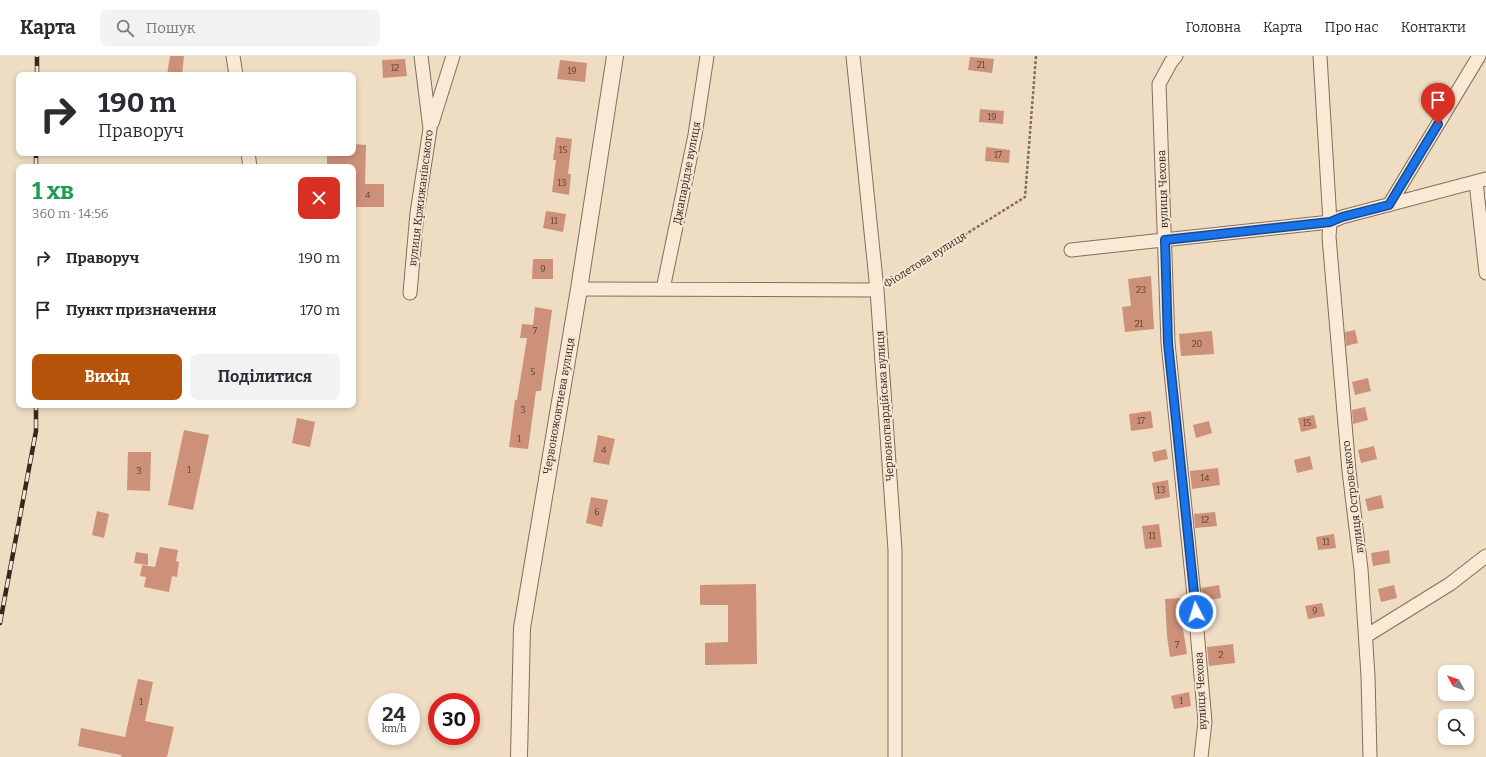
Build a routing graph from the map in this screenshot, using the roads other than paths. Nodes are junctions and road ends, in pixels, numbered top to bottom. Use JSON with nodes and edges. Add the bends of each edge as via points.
{"nodes":[{"id":1,"x":233,"y":56,"type":"edge"},
{"id":2,"x":421,"y":56,"type":"edge"},
{"id":3,"x":453,"y":56,"type":"edge"},
{"id":4,"x":615,"y":56,"type":"edge"},
{"id":5,"x":707,"y":56,"type":"edge"},
{"id":6,"x":853,"y":56,"type":"edge"},
{"id":7,"x":1176,"y":56,"type":"edge"},
{"id":8,"x":1320,"y":56,"type":"edge"},
{"id":9,"x":1479,"y":56,"type":"edge"},
{"id":10,"x":236,"y":72,"type":"edge"},
{"id":11,"x":430,"y":129,"type":"junction"},
{"id":12,"x":1481,"y":180,"type":"edge"},
{"id":13,"x":1389,"y":205,"type":"junction"},
{"id":14,"x":1330,"y":222,"type":"junction"},
{"id":15,"x":1165,"y":240,"type":"junction"},
{"id":16,"x":1071,"y":250,"type":"dead end"},
{"id":17,"x":1486,"y":273,"type":"edge"},
{"id":18,"x":579,"y":289,"type":"junction"},
{"id":19,"x":663,"y":290,"type":"junction"},
{"id":20,"x":877,"y":290,"type":"junction"},
{"id":21,"x":410,"y":293,"type":"dead end"},
{"id":22,"x":1486,"y":556,"type":"edge"},
{"id":23,"x":1366,"y":636,"type":"junction"},
{"id":24,"x":518,"y":757,"type":"edge"},
{"id":25,"x":895,"y":757,"type":"edge"},
{"id":26,"x":1201,"y":757,"type":"edge"},
{"id":27,"x":1370,"y":757,"type":"edge"}],
"edges":[{"from":1,"to":10,"type":"street"},
{"from":2,"to":11,"type":"street","name":"вулиця Кржижанівського"},
{"from":3,"to":11,"type":"street"},
{"from":4,"to":18,"type":"street","name":"Червоножовтнева вулиця"},
{"from":5,"to":19,"type":"street","name":"Джапарідзе вулиця","via":[[695,135]]},
{"from":6,"to":20,"type":"street","name":"Червоногвардійська вулиця"},
{"from":7,"to":15,"type":"street","name":"вулиця Чехова","via":[[1159,84]]},
{"from":8,"to":14,"type":"street","name":"вулиця Островського"},
{"from":9,"to":13,"type":"street"},
{"from":11,"to":21,"type":"street","name":"вулиця Кржижанівського","via":[[417,213]]},
{"from":12,"to":13,"type":"street"},
{"from":12,"to":17,"type":"street"},
{"from":13,"to":14,"type":"street"},
{"from":14,"to":15,"type":"street"},
{"from":14,"to":23,"type":"street","name":"вулиця Островського","via":[[1329,237],[1349,471]]},
{"from":15,"to":16,"type":"street"},
{"from":15,"to":26,"type":"street","name":"вулиця Чехова","via":[[1168,343],[1205,722]]},
{"from":18,"to":19,"type":"street","name":"Фіолетова вулиця"},
{"from":18,"to":24,"type":"street","name":"Червоножовтнева вулиця","via":[[522,628]]},
{"from":19,"to":20,"type":"street","name":"Фіолетова вулиця"},
{"from":20,"to":25,"type":"street","name":"Червоногвардійська вулиця","via":[[895,550]]},
{"from":22,"to":23,"type":"street","via":[[1450,584]]},
{"from":23,"to":27,"type":"street","name":"вулиця Островського"}]}
